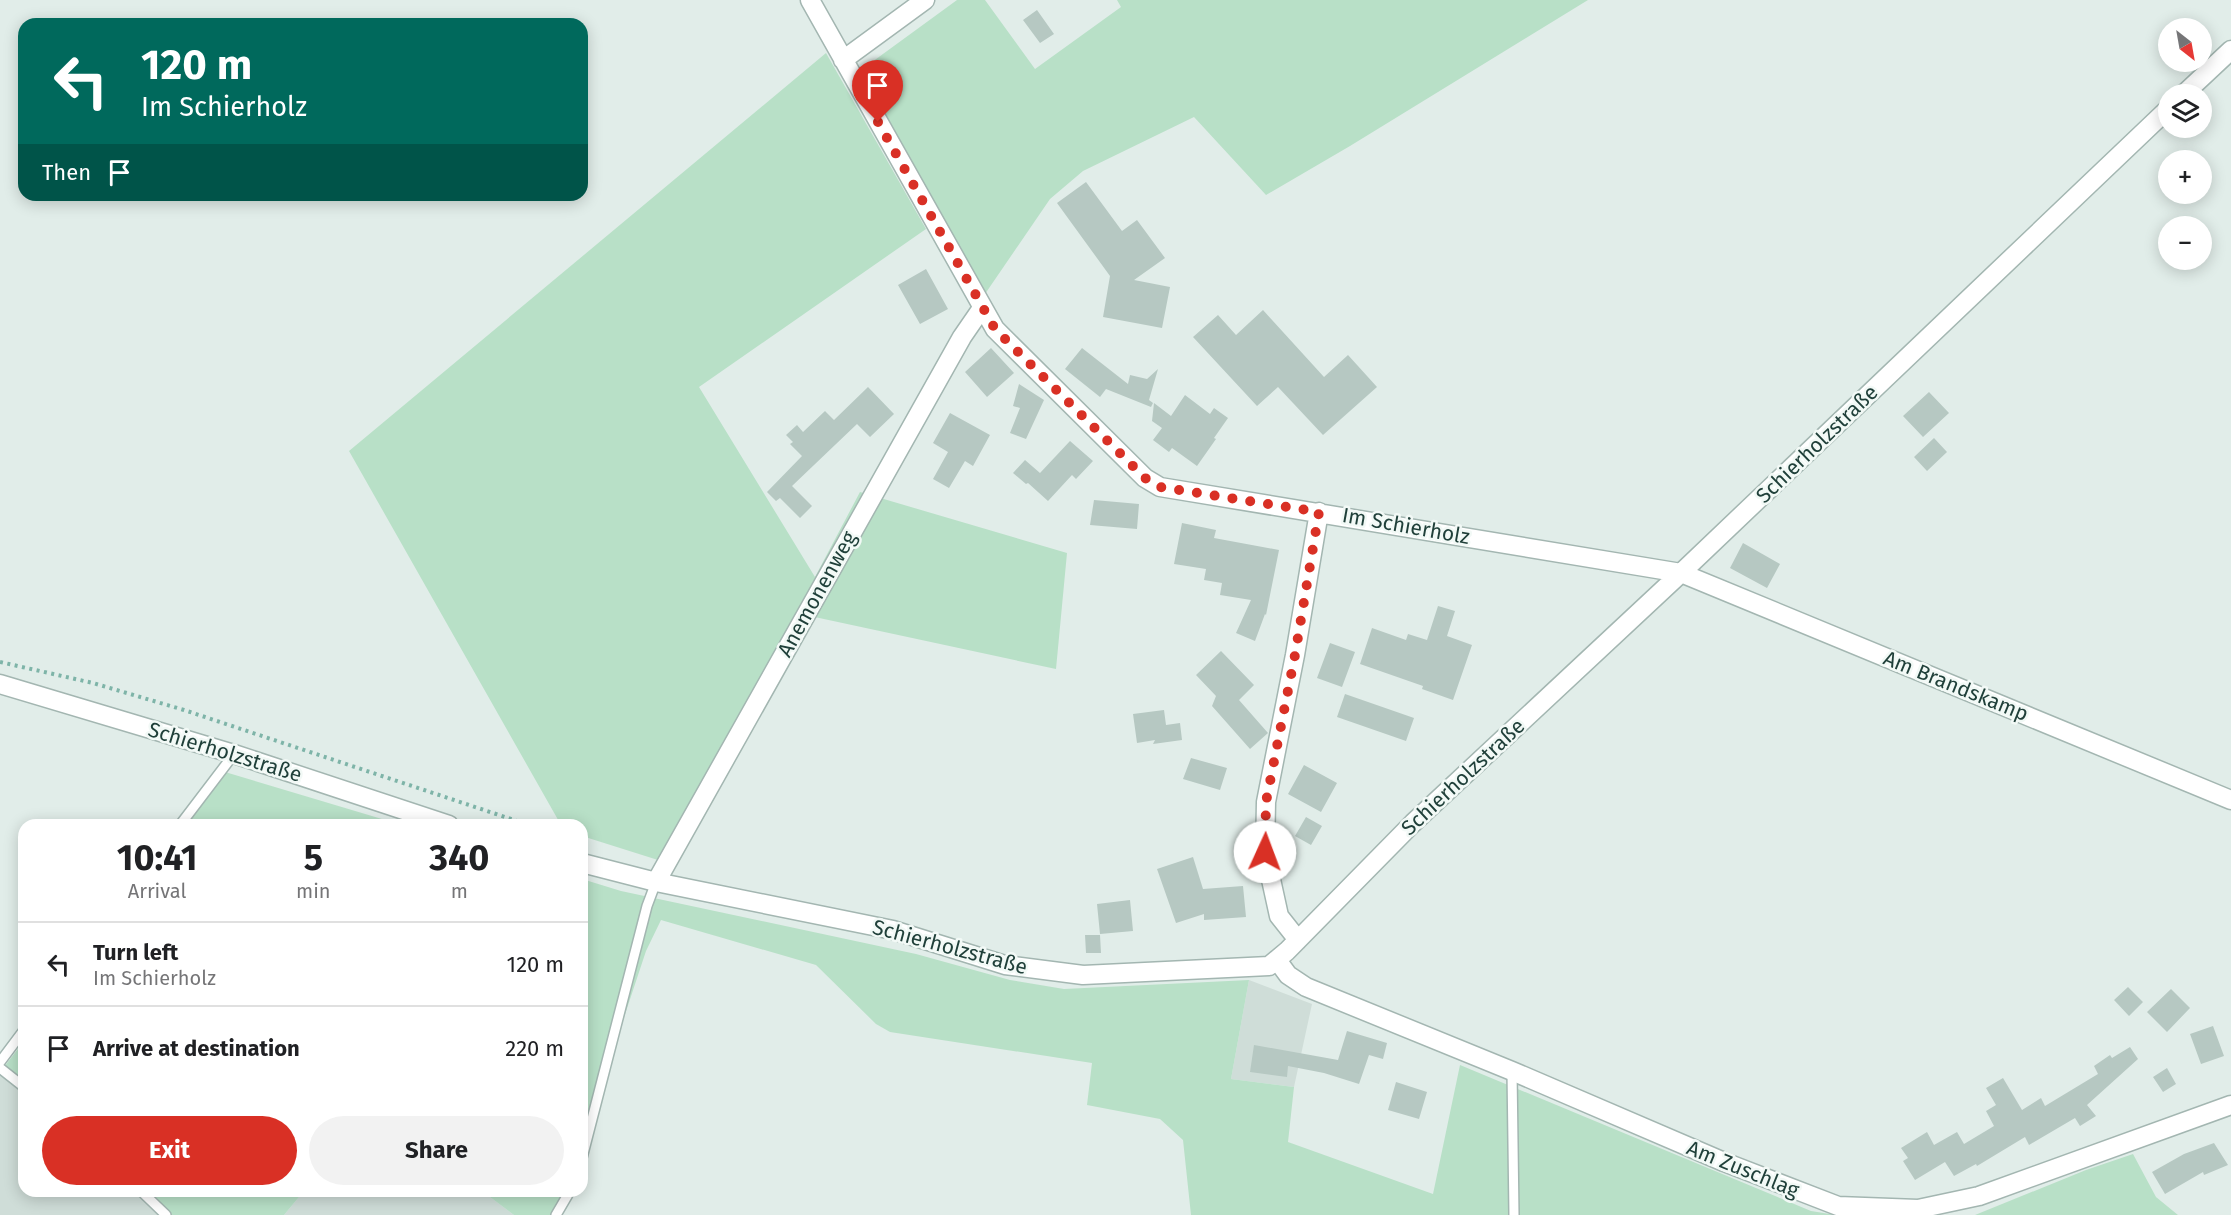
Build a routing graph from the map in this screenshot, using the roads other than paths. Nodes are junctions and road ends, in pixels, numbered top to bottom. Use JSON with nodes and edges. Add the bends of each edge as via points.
{"nodes":[{"id":1,"x":810,"y":0,"type":"edge"},
{"id":2,"x":926,"y":0,"type":"edge"},
{"id":3,"x":2231,"y":50,"type":"edge"},
{"id":4,"x":843,"y":60,"type":"junction"},
{"id":5,"x":2195,"y":84,"type":"edge"},
{"id":6,"x":2158,"y":118,"type":"edge"},
{"id":7,"x":982,"y":308,"type":"junction"},
{"id":8,"x":1319,"y":512,"type":"junction"},
{"id":9,"x":1681,"y":573,"type":"junction"},
{"id":10,"x":0,"y":684,"type":"edge"},
{"id":11,"x":234,"y":754,"type":"junction"},
{"id":12,"x":2231,"y":800,"type":"edge"},
{"id":13,"x":185,"y":819,"type":"edge"},
{"id":14,"x":431,"y":819,"type":"edge"},
{"id":15,"x":588,"y":865,"type":"edge"},
{"id":16,"x":656,"y":882,"type":"junction"},
{"id":17,"x":1298,"y":940,"type":"junction"},
{"id":18,"x":1277,"y":960,"type":"junction"},
{"id":19,"x":18,"y":1038,"type":"edge"},
{"id":20,"x":0,"y":1062,"type":"edge"},
{"id":21,"x":0,"y":1068,"type":"edge"},
{"id":22,"x":1512,"y":1071,"type":"junction"},
{"id":23,"x":18,"y":1082,"type":"edge"},
{"id":24,"x":2231,"y":1105,"type":"edge"},
{"id":25,"x":588,"y":1135,"type":"edge"},
{"id":26,"x":147,"y":1197,"type":"edge"},
{"id":27,"x":566,"y":1197,"type":"edge"},
{"id":28,"x":166,"y":1215,"type":"edge"},
{"id":29,"x":556,"y":1215,"type":"edge"},
{"id":30,"x":1514,"y":1215,"type":"edge"}],
"edges":[{"from":1,"to":4,"type":"street","name":"Im Schierholz"},
{"from":2,"to":4,"type":"street"},
{"from":3,"to":5,"type":"street"},
{"from":4,"to":7,"type":"street","name":"Im Schierholz"},
{"from":6,"to":9,"type":"street","name":"Schierholzstraße"},
{"from":7,"to":8,"type":"street","name":"Im Schierholz","via":[[995,329],[1145,478],[1160,487]]},
{"from":7,"to":16,"type":"street","name":"Anemonenweg","via":[[962,337]]},
{"from":8,"to":9,"type":"street","name":"Im Schierholz"},
{"from":8,"to":17,"type":"street","via":[[1266,802],[1265,852],[1279,916]]},
{"from":9,"to":12,"type":"street","name":"Am Brandskamp"},
{"from":9,"to":17,"type":"street","name":"Schierholzstraße","via":[[1413,823]]},
{"from":10,"to":11,"type":"street","name":"Schierholzstraße"},
{"from":11,"to":13,"type":"lane"},
{"from":11,"to":14,"type":"street","name":"Schierholzstraße"},
{"from":15,"to":16,"type":"street","name":"Schierholzstraße"},
{"from":16,"to":18,"type":"street","name":"Schierholzstraße","via":[[893,930],[1029,969],[1083,975],[1263,968]]},
{"from":16,"to":25,"type":"lane"},
{"from":17,"to":18,"type":"street","name":"Schierholzstraße"},
{"from":18,"to":22,"type":"street","name":"Am Zuschlag","via":[[1288,975],[1306,987]]},
{"from":19,"to":20,"type":"lane"},
{"from":21,"to":23,"type":"lane"},
{"from":22,"to":24,"type":"street","name":"Am Zuschlag","via":[[1838,1206],[1918,1209],[1979,1196]]},
{"from":22,"to":30,"type":"lane"},
{"from":26,"to":28,"type":"lane"},
{"from":27,"to":29,"type":"lane"}]}
